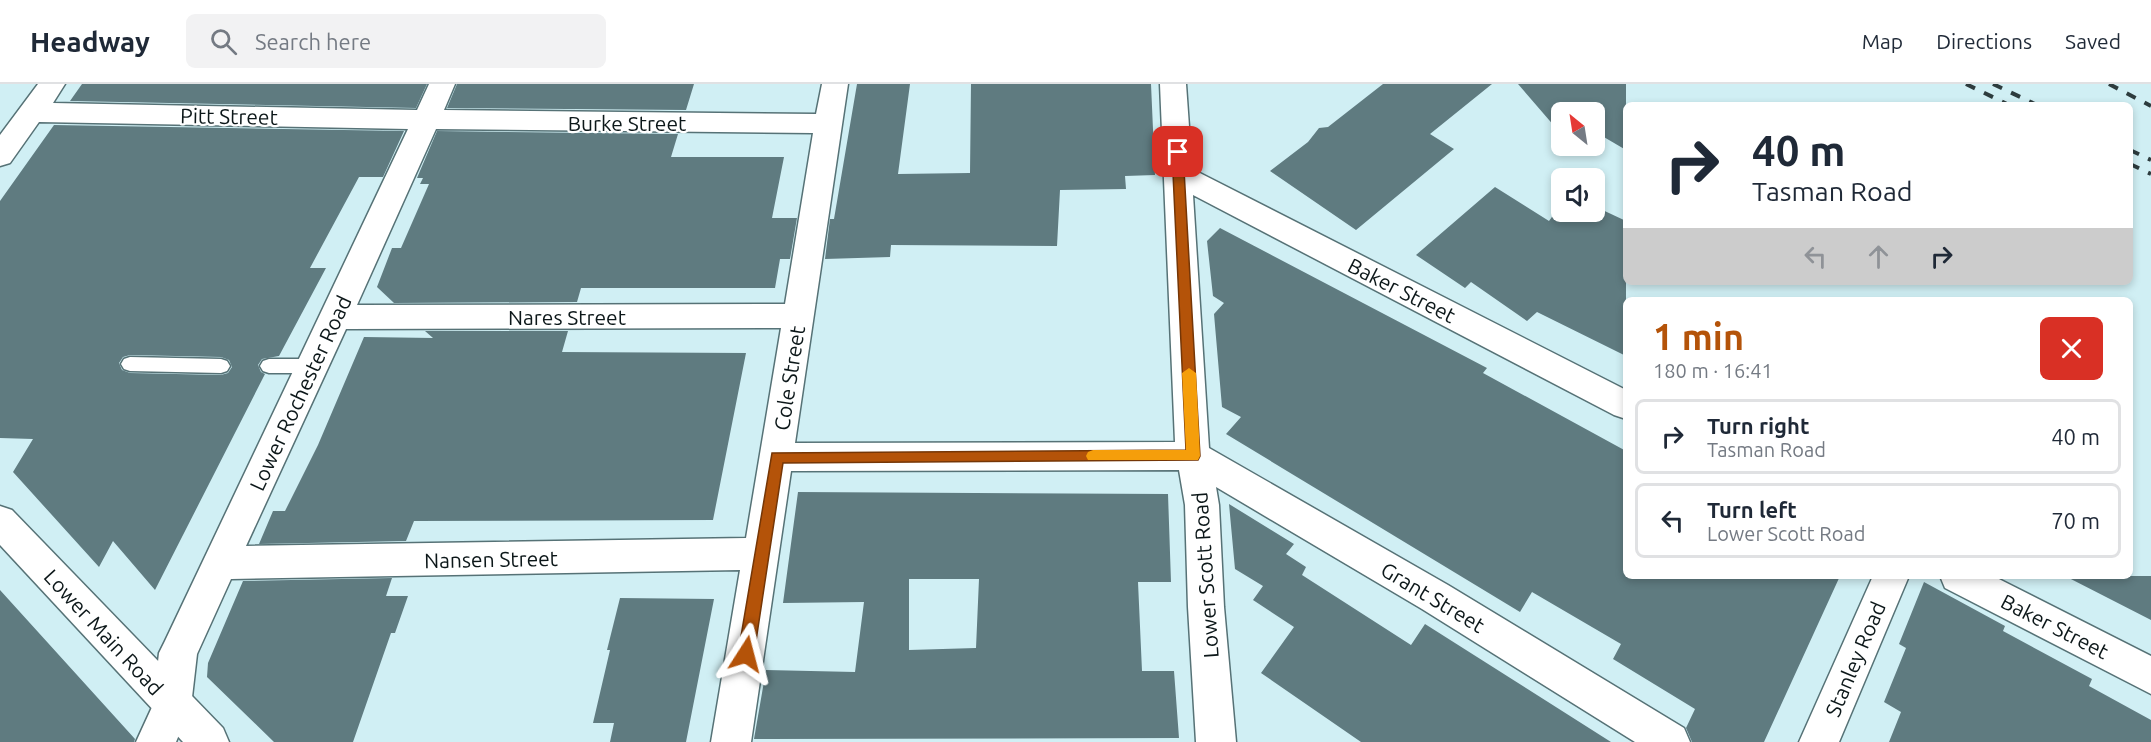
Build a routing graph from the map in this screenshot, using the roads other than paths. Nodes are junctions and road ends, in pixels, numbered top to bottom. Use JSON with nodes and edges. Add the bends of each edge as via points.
{"nodes":[{"id":1,"x":52,"y":84,"type":"edge"},
{"id":2,"x":442,"y":84,"type":"edge"},
{"id":3,"x":835,"y":84,"type":"edge"},
{"id":4,"x":1173,"y":84,"type":"edge"},
{"id":5,"x":32,"y":112,"type":"junction"},
{"id":6,"x":426,"y":118,"type":"junction"},
{"id":7,"x":828,"y":124,"type":"junction"},
{"id":8,"x":0,"y":156,"type":"edge"},
{"id":9,"x":1179,"y":175,"type":"junction"},
{"id":10,"x":798,"y":316,"type":"junction"},
{"id":11,"x":336,"y":317,"type":"junction"},
{"id":12,"x":130,"y":364,"type":"dead end"},
{"id":13,"x":221,"y":366,"type":"dead end"},
{"id":14,"x":268,"y":366,"type":"dead end"},
{"id":15,"x":314,"y":366,"type":"junction"},
{"id":16,"x":1623,"y":403,"type":"edge"},
{"id":17,"x":1193,"y":456,"type":"junction"},
{"id":18,"x":777,"y":457,"type":"junction"},
{"id":19,"x":0,"y":521,"type":"edge"},
{"id":20,"x":761,"y":554,"type":"junction"},
{"id":21,"x":220,"y":563,"type":"junction"},
{"id":22,"x":1890,"y":579,"type":"edge"},
{"id":23,"x":1964,"y":579,"type":"edge"},
{"id":24,"x":2151,"y":676,"type":"edge"},
{"id":25,"x":172,"y":706,"type":"junction"},
{"id":26,"x":156,"y":742,"type":"edge"},
{"id":27,"x":209,"y":742,"type":"edge"},
{"id":28,"x":731,"y":742,"type":"edge"},
{"id":29,"x":1216,"y":742,"type":"edge"},
{"id":30,"x":1670,"y":742,"type":"edge"},
{"id":31,"x":1819,"y":742,"type":"edge"}],
"edges":[{"from":1,"to":5,"type":"street"},
{"from":2,"to":6,"type":"street","name":"Lower Rochester Road"},
{"from":3,"to":7,"type":"street","name":"Cole Street"},
{"from":4,"to":9,"type":"street","name":"Lower Scott Road"},
{"from":5,"to":6,"type":"street","name":"Pitt Street"},
{"from":5,"to":8,"type":"street"},
{"from":6,"to":7,"type":"street","name":"Burke Street"},
{"from":6,"to":11,"type":"street","name":"Lower Rochester Road"},
{"from":7,"to":10,"type":"street","name":"Cole Street"},
{"from":9,"to":16,"type":"street","name":"Baker Street"},
{"from":9,"to":17,"type":"street","name":"Lower Scott Road"},
{"from":10,"to":11,"type":"street","name":"Nares Street"},
{"from":10,"to":18,"type":"street","name":"Cole Street"},
{"from":11,"to":15,"type":"street","name":"Lower Rochester Road"},
{"from":12,"to":13,"type":"lane"},
{"from":14,"to":15,"type":"lane"},
{"from":15,"to":21,"type":"street","name":"Lower Rochester Road"},
{"from":17,"to":18,"type":"street"},
{"from":17,"to":29,"type":"street","name":"Lower Scott Road","via":[[1202,505]]},
{"from":17,"to":30,"type":"street","name":"Grant Street","via":[[1435,597]]},
{"from":18,"to":20,"type":"street","name":"Cole Street"},
{"from":19,"to":25,"type":"street","name":"Lower Main Road"},
{"from":20,"to":21,"type":"street","name":"Nansen Street"},
{"from":20,"to":28,"type":"street","name":"Cole Street"},
{"from":21,"to":25,"type":"street","name":"Lower Rochester Road","via":[[178,653]]},
{"from":22,"to":31,"type":"street","name":"Stanley Road"},
{"from":23,"to":24,"type":"street","name":"Baker Street"},
{"from":25,"to":26,"type":"street","name":"Lower Rochester Road"},
{"from":25,"to":27,"type":"street","name":"Lower Main Road"}]}
